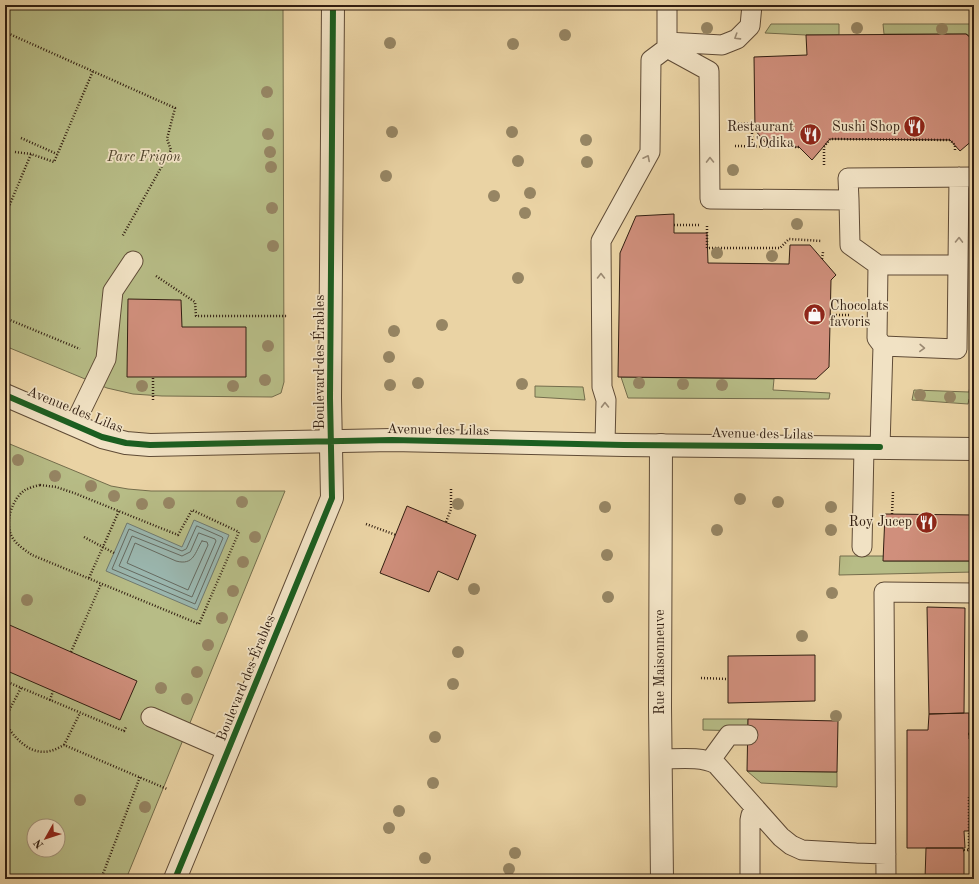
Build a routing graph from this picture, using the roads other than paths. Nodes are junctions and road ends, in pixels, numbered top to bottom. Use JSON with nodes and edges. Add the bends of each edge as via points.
{"nodes":[{"id":1,"x":333,"y":5,"type":"edge"},
{"id":2,"x":667,"y":5,"type":"edge"},
{"id":3,"x":752,"y":5,"type":"edge"},
{"id":4,"x":667,"y":45,"type":"junction"},
{"id":5,"x":967,"y":177,"type":"edge"},
{"id":6,"x":849,"y":200,"type":"junction"},
{"id":7,"x":133,"y":261,"type":"road end"},
{"id":8,"x":878,"y":265,"type":"junction"},
{"id":9,"x":958,"y":265,"type":"junction"},
{"id":10,"x":883,"y":346,"type":"junction"},
{"id":11,"x":5,"y":395,"type":"edge"},
{"id":12,"x":74,"y":425,"type":"junction"},
{"id":13,"x":332,"y":441,"type":"junction"},
{"id":14,"x":605,"y":444,"type":"junction"},
{"id":15,"x":661,"y":445,"type":"junction"},
{"id":16,"x":872,"y":447,"type":"junction"},
{"id":17,"x":974,"y":449,"type":"edge"},
{"id":18,"x":862,"y":547,"type":"dead end"},
{"id":19,"x":974,"y":593,"type":"edge"},
{"id":20,"x":151,"y":717,"type":"dead end"},
{"id":21,"x":748,"y":735,"type":"dead end"},
{"id":22,"x":229,"y":751,"type":"junction"},
{"id":23,"x":660,"y":759,"type":"junction"},
{"id":24,"x":710,"y":761,"type":"junction"},
{"id":25,"x":756,"y":810,"type":"junction"},
{"id":26,"x":886,"y":854,"type":"junction"},
{"id":27,"x":175,"y":879,"type":"edge"},
{"id":28,"x":662,"y":879,"type":"edge"},
{"id":29,"x":750,"y":879,"type":"edge"},
{"id":30,"x":886,"y":879,"type":"edge"}],
"edges":[{"from":1,"to":13,"type":"street","name":"Boulevard des Érables","via":[[330,398]]},
{"from":2,"to":4,"type":"lane"},
{"from":3,"to":4,"type":"lane","one_way":true,"via":[[750,26],[737,39],[722,45]]},
{"from":6,"to":4,"type":"lane","one_way":true,"via":[[710,199],[709,71]]},
{"from":14,"to":4,"type":"lane","one_way":true,"via":[[601,241],[650,152],[651,60]]},
{"from":5,"to":6,"type":"lane","via":[[848,178]]},
{"from":9,"to":5,"type":"lane","one_way":true},
{"from":6,"to":8,"type":"lane","via":[[850,245]]},
{"from":7,"to":12,"type":"lane","via":[[112,291],[106,359]]},
{"from":8,"to":9,"type":"lane"},
{"from":8,"to":10,"type":"lane","via":[[877,338]]},
{"from":10,"to":9,"type":"lane","one_way":true,"via":[[957,349]]},
{"from":10,"to":16,"type":"lane"},
{"from":11,"to":12,"type":"street","name":"Avenue des Lilas"},
{"from":12,"to":13,"type":"street","name":"Avenue des Lilas","via":[[102,437],[150,445]]},
{"from":13,"to":14,"type":"street","name":"Avenue des Lilas"},
{"from":13,"to":22,"type":"street","name":"Boulevard des Érables","via":[[332,498]]},
{"from":14,"to":15,"type":"street","name":"Avenue des Lilas"},
{"from":15,"to":16,"type":"street","name":"Avenue des Lilas"},
{"from":15,"to":23,"type":"street","name":"Rue Maisonneuve"},
{"from":16,"to":17,"type":"street","name":"Avenue des Lilas"},
{"from":16,"to":18,"type":"lane"},
{"from":19,"to":26,"type":"lane","via":[[884,592]]},
{"from":20,"to":22,"type":"lane"},
{"from":21,"to":24,"type":"lane","via":[[729,735]]},
{"from":22,"to":27,"type":"street","name":"Boulevard des Érables"},
{"from":23,"to":24,"type":"lane"},
{"from":23,"to":28,"type":"street","name":"Rue Maisonneuve"},
{"from":24,"to":25,"type":"lane","via":[[716,764]]},
{"from":25,"to":26,"type":"lane","via":[[781,837],[802,850]]},
{"from":25,"to":29,"type":"lane","via":[[750,820]]},
{"from":26,"to":30,"type":"lane"}]}
